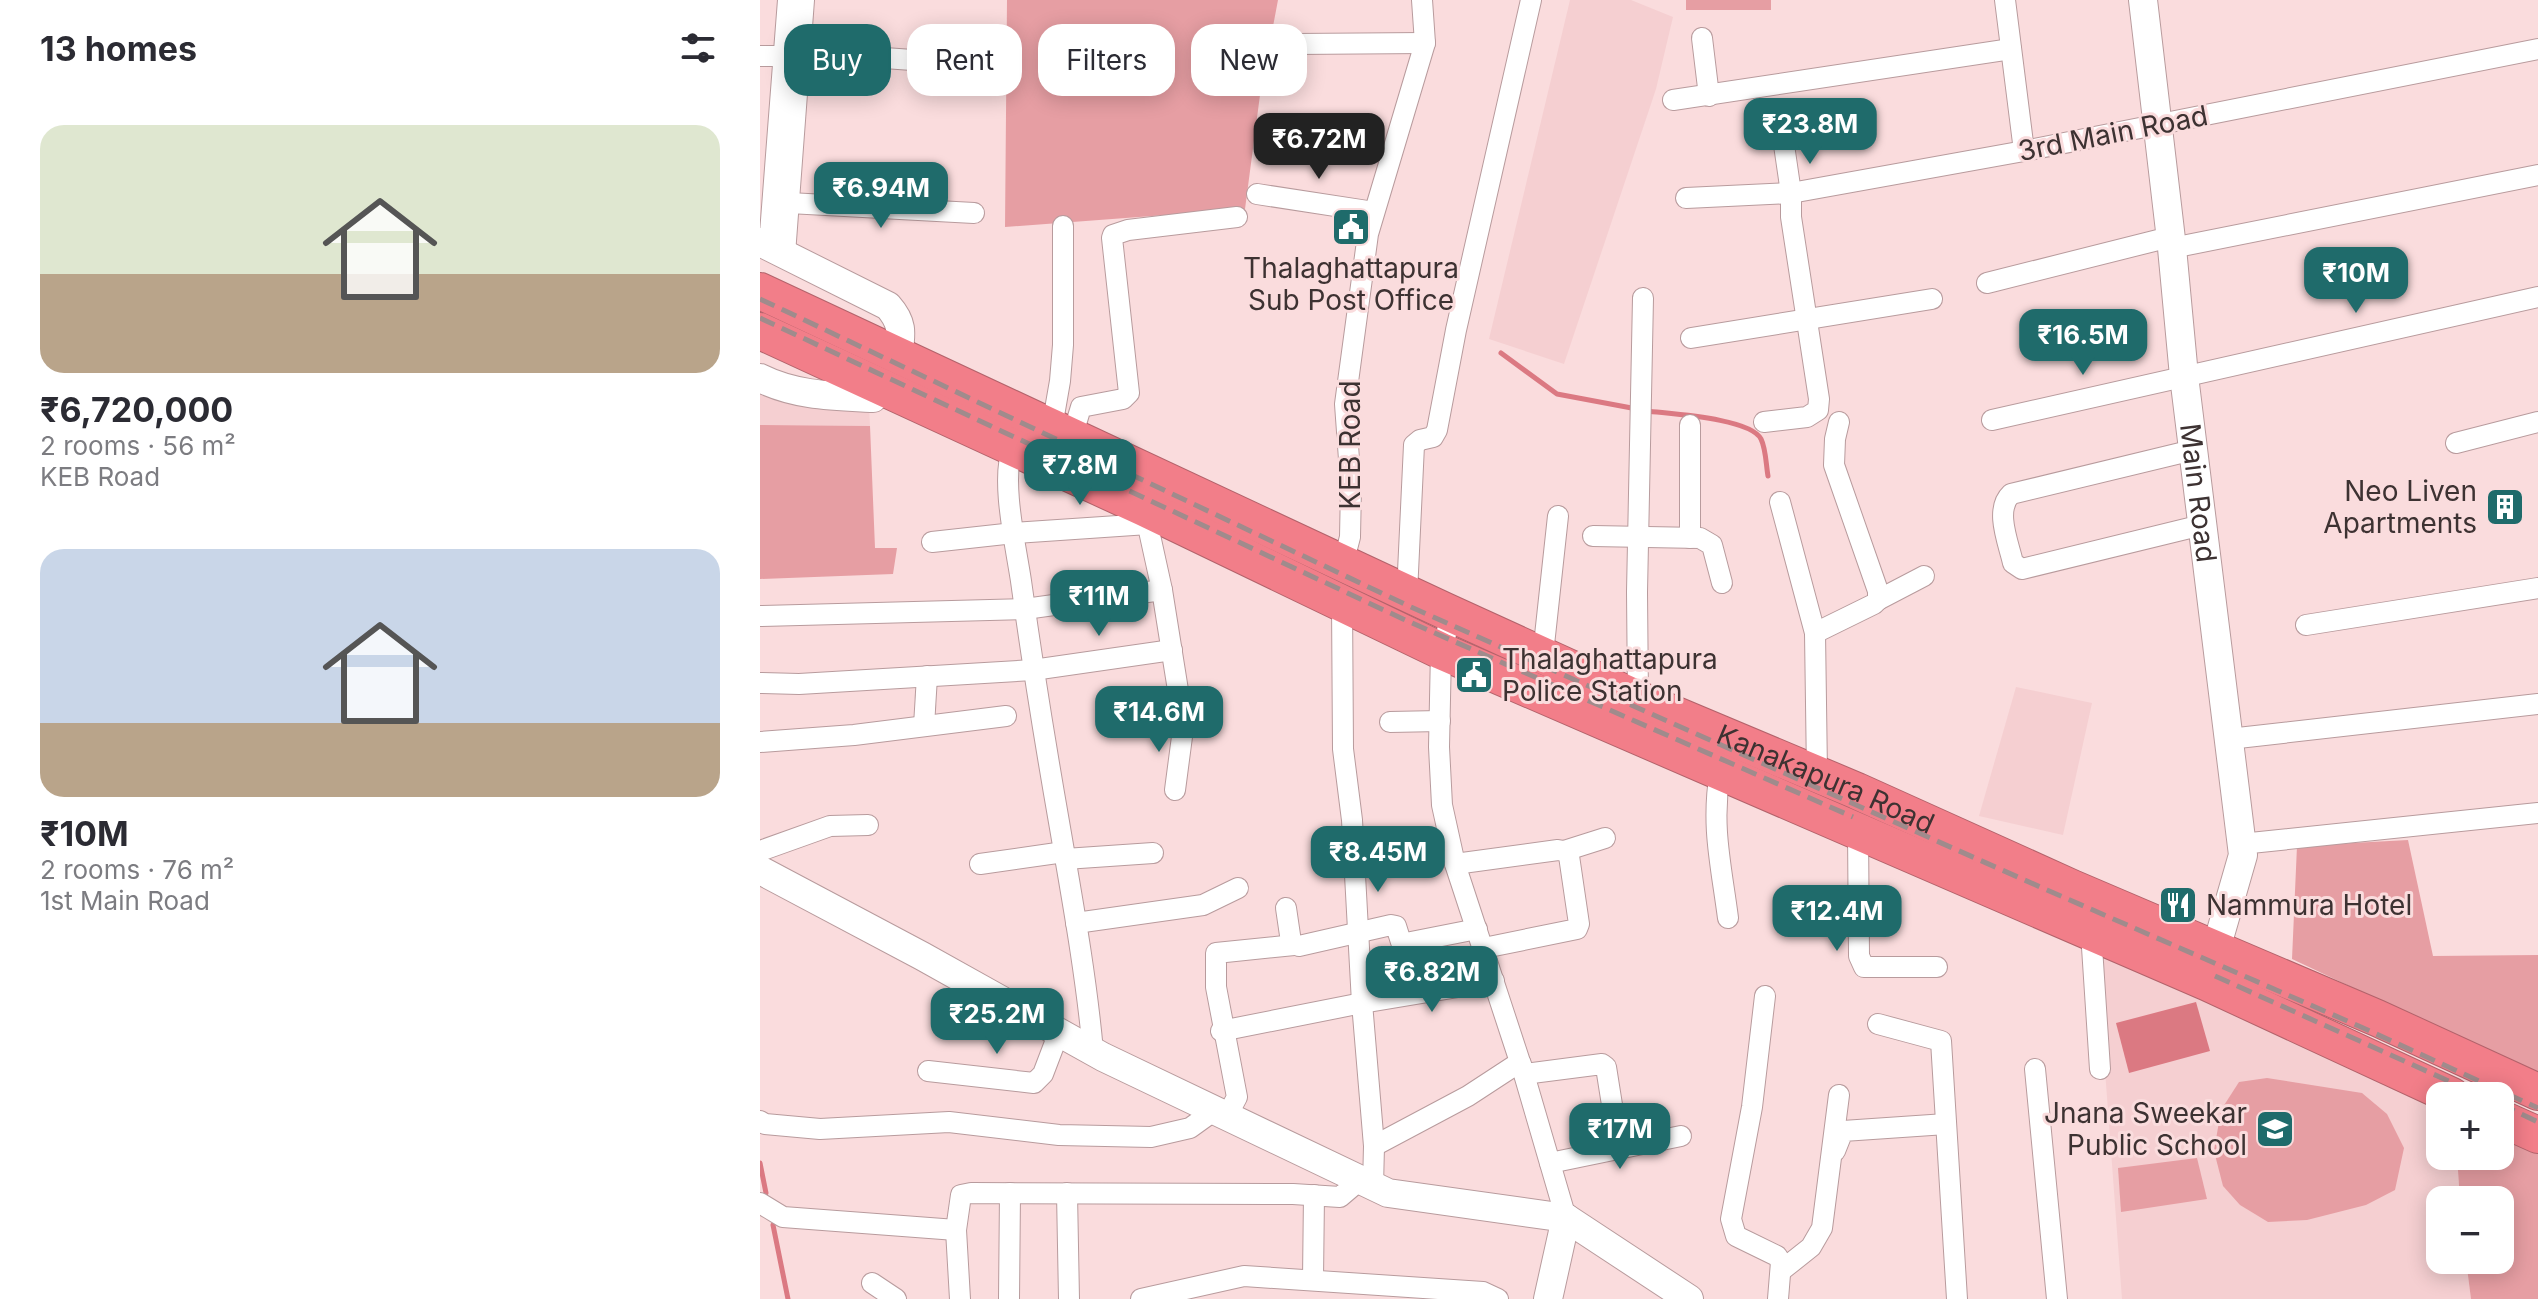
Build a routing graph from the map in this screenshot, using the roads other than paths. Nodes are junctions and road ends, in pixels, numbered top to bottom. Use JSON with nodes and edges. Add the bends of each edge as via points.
{"nodes":[{"id":1,"x":788,"y":0,"type":"edge"},
{"id":2,"x":804,"y":0,"type":"edge"},
{"id":3,"x":1422,"y":0,"type":"edge"},
{"id":4,"x":1531,"y":0,"type":"edge"},
{"id":5,"x":2005,"y":0,"type":"edge"},
{"id":6,"x":2143,"y":0,"type":"edge"},
{"id":7,"x":790,"y":24,"type":"edge"},
{"id":8,"x":799,"y":24,"type":"edge"},
{"id":9,"x":1702,"y":38,"type":"dead end"},
{"id":10,"x":1425,"y":43,"type":"junction"},
{"id":11,"x":1307,"y":44,"type":"edge"},
{"id":12,"x":2011,"y":49,"type":"junction"},
{"id":13,"x":2538,"y":49,"type":"edge"},
{"id":14,"x":784,"y":55,"type":"edge"},
{"id":15,"x":760,"y":56,"type":"edge"},
{"id":16,"x":788,"y":96,"type":"edge"},
{"id":17,"x":792,"y":96,"type":"edge"},
{"id":18,"x":1709,"y":96,"type":"junction"},
{"id":19,"x":1673,"y":100,"type":"dead end"},
{"id":20,"x":2158,"y":124,"type":"junction"},
{"id":21,"x":1784,"y":145,"type":"dead end"},
{"id":22,"x":2024,"y":151,"type":"junction"},
{"id":23,"x":2538,"y":175,"type":"edge"},
{"id":24,"x":1791,"y":193,"type":"junction"},
{"id":25,"x":1257,"y":194,"type":"dead end"},
{"id":26,"x":1686,"y":198,"type":"dead end"},
{"id":27,"x":789,"y":203,"type":"junction"},
{"id":28,"x":1374,"y":212,"type":"junction"},
{"id":29,"x":974,"y":213,"type":"dead end"},
{"id":30,"x":1237,"y":217,"type":"dead end"},
{"id":31,"x":1063,"y":226,"type":"dead end"},
{"id":32,"x":2171,"y":242,"type":"junction"},
{"id":33,"x":771,"y":247,"type":"edge"},
{"id":34,"x":1987,"y":283,"type":"dead end"},
{"id":35,"x":760,"y":291,"type":"edge"},
{"id":36,"x":2538,"y":297,"type":"edge"},
{"id":37,"x":1643,"y":298,"type":"dead end"},
{"id":38,"x":1932,"y":299,"type":"dead end"},
{"id":39,"x":1808,"y":317,"type":"junction"},
{"id":40,"x":760,"y":331,"type":"edge"},
{"id":41,"x":1691,"y":338,"type":"dead end"},
{"id":42,"x":891,"y":372,"type":"junction"},
{"id":43,"x":2184,"y":376,"type":"junction"},
{"id":44,"x":760,"y":378,"type":"edge"},
{"id":45,"x":1992,"y":420,"type":"dead end"},
{"id":46,"x":1764,"y":422,"type":"dead end"},
{"id":47,"x":1839,"y":422,"type":"dead end"},
{"id":48,"x":2538,"y":422,"type":"edge"},
{"id":49,"x":1690,"y":425,"type":"dead end"},
{"id":50,"x":1063,"y":432,"type":"junction"},
{"id":51,"x":2456,"y":443,"type":"dead end"},
{"id":52,"x":1013,"y":448,"type":"junction"},
{"id":53,"x":2193,"y":450,"type":"junction"},
{"id":54,"x":1059,"y":470,"type":"junction"},
{"id":55,"x":1780,"y":502,"type":"dead end"},
{"id":56,"x":1146,"y":516,"type":"junction"},
{"id":57,"x":1558,"y":516,"type":"dead end"},
{"id":58,"x":2202,"y":525,"type":"junction"},
{"id":59,"x":1014,"y":533,"type":"junction"},
{"id":60,"x":1593,"y":536,"type":"dead end"},
{"id":61,"x":1638,"y":538,"type":"junction"},
{"id":62,"x":1690,"y":538,"type":"junction"},
{"id":63,"x":932,"y":542,"type":"dead end"},
{"id":64,"x":1343,"y":564,"type":"junction"},
{"id":65,"x":1924,"y":576,"type":"dead end"},
{"id":66,"x":1722,"y":583,"type":"dead end"},
{"id":67,"x":2538,"y":588,"type":"edge"},
{"id":68,"x":1162,"y":590,"type":"junction"},
{"id":69,"x":1407,"y":593,"type":"junction"},
{"id":70,"x":1878,"y":600,"type":"junction"},
{"id":71,"x":1342,"y":602,"type":"junction"},
{"id":72,"x":1025,"y":609,"type":"junction"},
{"id":73,"x":1452,"y":614,"type":"junction"},
{"id":74,"x":760,"y":616,"type":"edge"},
{"id":75,"x":2306,"y":625,"type":"dead end"},
{"id":76,"x":1815,"y":633,"type":"junction"},
{"id":77,"x":1172,"y":650,"type":"junction"},
{"id":78,"x":1441,"y":651,"type":"junction"},
{"id":79,"x":1543,"y":654,"type":"junction"},
{"id":80,"x":1033,"y":670,"type":"junction"},
{"id":81,"x":927,"y":676,"type":"junction"},
{"id":82,"x":760,"y":683,"type":"edge"},
{"id":83,"x":1638,"y":699,"type":"junction"},
{"id":84,"x":2538,"y":704,"type":"edge"},
{"id":85,"x":1006,"y":716,"type":"dead end"},
{"id":86,"x":1440,"y":721,"type":"junction"},
{"id":87,"x":1390,"y":722,"type":"dead end"},
{"id":88,"x":924,"y":726,"type":"junction"},
{"id":89,"x":2229,"y":739,"type":"junction"},
{"id":90,"x":760,"y":742,"type":"edge"},
{"id":91,"x":1720,"y":772,"type":"junction"},
{"id":92,"x":1817,"y":773,"type":"junction"},
{"id":93,"x":1175,"y":790,"type":"dead end"},
{"id":94,"x":2538,"y":813,"type":"edge"},
{"id":95,"x":868,"y":825,"type":"dead end"},
{"id":96,"x":1858,"y":831,"type":"junction"},
{"id":97,"x":1605,"y":838,"type":"dead end"},
{"id":98,"x":2241,"y":844,"type":"junction"},
{"id":99,"x":760,"y":851,"type":"edge"},
{"id":100,"x":1564,"y":851,"type":"junction"},
{"id":101,"x":1153,"y":853,"type":"dead end"},
{"id":102,"x":1064,"y":856,"type":"junction"},
{"id":103,"x":980,"y":864,"type":"dead end"},
{"id":104,"x":1455,"y":864,"type":"junction"},
{"id":105,"x":760,"y":870,"type":"edge"},
{"id":106,"x":1238,"y":888,"type":"dead end"},
{"id":107,"x":1286,"y":908,"type":"dead end"},
{"id":108,"x":1728,"y":918,"type":"dead end"},
{"id":109,"x":1076,"y":923,"type":"junction"},
{"id":110,"x":2091,"y":932,"type":"junction"},
{"id":111,"x":1358,"y":934,"type":"junction"},
{"id":112,"x":1480,"y":939,"type":"junction"},
{"id":113,"x":1294,"y":945,"type":"junction"},
{"id":114,"x":2211,"y":966,"type":"junction"},
{"id":115,"x":1937,"y":967,"type":"dead end"},
{"id":116,"x":1494,"y":981,"type":"junction"},
{"id":117,"x":1765,"y":996,"type":"dead end"},
{"id":118,"x":1362,"y":1003,"type":"junction"},
{"id":119,"x":1878,"y":1024,"type":"dead end"},
{"id":120,"x":1223,"y":1031,"type":"junction"},
{"id":121,"x":1059,"y":1032,"type":"junction"},
{"id":122,"x":1093,"y":1051,"type":"junction"},
{"id":123,"x":1522,"y":1068,"type":"junction"},
{"id":124,"x":2035,"y":1069,"type":"dead end"},
{"id":125,"x":2100,"y":1069,"type":"dead end"},
{"id":126,"x":928,"y":1071,"type":"dead end"},
{"id":127,"x":2426,"y":1082,"type":"edge"},
{"id":128,"x":2538,"y":1092,"type":"edge"},
{"id":129,"x":1839,"y":1095,"type":"dead end"},
{"id":130,"x":1221,"y":1113,"type":"junction"},
{"id":131,"x":760,"y":1121,"type":"edge"},
{"id":132,"x":1946,"y":1124,"type":"junction"},
{"id":133,"x":2514,"y":1124,"type":"edge"},
{"id":134,"x":2538,"y":1135,"type":"edge"},
{"id":135,"x":1681,"y":1136,"type":"dead end"},
{"id":136,"x":1374,"y":1146,"type":"junction"},
{"id":137,"x":1619,"y":1149,"type":"junction"},
{"id":138,"x":1831,"y":1158,"type":"junction"},
{"id":139,"x":1550,"y":1163,"type":"junction"},
{"id":140,"x":1367,"y":1183,"type":"junction"},
{"id":141,"x":1010,"y":1193,"type":"junction"},
{"id":142,"x":1067,"y":1193,"type":"junction"},
{"id":143,"x":1314,"y":1195,"type":"junction"},
{"id":144,"x":760,"y":1203,"type":"edge"},
{"id":145,"x":1566,"y":1218,"type":"junction"},
{"id":146,"x":956,"y":1230,"type":"junction"},
{"id":147,"x":1782,"y":1270,"type":"junction"},
{"id":148,"x":1313,"y":1279,"type":"junction"},
{"id":149,"x":872,"y":1283,"type":"dead end"},
{"id":150,"x":896,"y":1299,"type":"edge"},
{"id":151,"x":960,"y":1299,"type":"edge"},
{"id":152,"x":1009,"y":1299,"type":"edge"},
{"id":153,"x":1069,"y":1299,"type":"edge"},
{"id":154,"x":1141,"y":1299,"type":"edge"},
{"id":155,"x":1498,"y":1299,"type":"edge"},
{"id":156,"x":1548,"y":1299,"type":"edge"},
{"id":157,"x":1689,"y":1299,"type":"edge"},
{"id":158,"x":1778,"y":1299,"type":"edge"},
{"id":159,"x":1957,"y":1299,"type":"edge"},
{"id":160,"x":2057,"y":1299,"type":"edge"}],
"edges":[{"from":1,"to":7,"type":"street"},
{"from":2,"to":8,"type":"street"},
{"from":3,"to":10,"type":"street","name":"KEB Road"},
{"from":4,"to":69,"type":"street","via":[[1437,430],[1414,445]]},
{"from":5,"to":12,"type":"street"},
{"from":6,"to":20,"type":"street","name":"Main Road"},
{"from":9,"to":18,"type":"street"},
{"from":10,"to":11,"type":"street"},
{"from":10,"to":28,"type":"street","name":"KEB Road"},
{"from":12,"to":18,"type":"street"},
{"from":12,"to":22,"type":"street"},
{"from":13,"to":20,"type":"street","name":"3rd Main Road"},
{"from":14,"to":15,"type":"street"},
{"from":16,"to":33,"type":"street"},
{"from":17,"to":27,"type":"street"},
{"from":18,"to":19,"type":"street"},
{"from":20,"to":22,"type":"street","name":"3rd Main Road"},
{"from":20,"to":32,"type":"street","name":"Main Road"},
{"from":21,"to":24,"type":"street"},
{"from":22,"to":24,"type":"street","name":"3rd Main Road"},
{"from":23,"to":32,"type":"street"},
{"from":24,"to":26,"type":"street","name":"3rd Main Road"},
{"from":24,"to":39,"type":"street"},
{"from":25,"to":28,"type":"street"},
{"from":27,"to":29,"type":"street"},
{"from":27,"to":33,"type":"street"},
{"from":28,"to":64,"type":"street","name":"KEB Road","via":[[1345,404],[1351,487],[1350,537]]},
{"from":30,"to":50,"type":"street","via":[[1113,235],[1129,393],[1123,399],[1081,407]]},
{"from":31,"to":50,"type":"street"},
{"from":32,"to":34,"type":"street"},
{"from":32,"to":43,"type":"street","name":"Main Road"},
{"from":33,"to":42,"type":"street","via":[[888,306],[901,329]]},
{"from":35,"to":42,"type":"highway","name":"Kanakapura Road"},
{"from":36,"to":43,"type":"street"},
{"from":37,"to":61,"type":"street"},
{"from":38,"to":39,"type":"street"},
{"from":39,"to":41,"type":"street"},
{"from":39,"to":46,"type":"street","via":[[1818,410],[1807,417]]},
{"from":40,"to":42,"type":"highway","name":"Kanakapura Road"},
{"from":42,"to":44,"type":"street","via":[[873,398],[798,393]]},
{"from":42,"to":50,"type":"highway","name":"Kanakapura Road"},
{"from":42,"to":52,"type":"highway","name":"Kanakapura Road"},
{"from":43,"to":45,"type":"street"},
{"from":43,"to":53,"type":"street","name":"Main Road"},
{"from":47,"to":70,"type":"street","via":[[1834,465]]},
{"from":48,"to":51,"type":"street"},
{"from":49,"to":62,"type":"street"},
{"from":50,"to":54,"type":"street"},
{"from":50,"to":64,"type":"highway","name":"Kanakapura Road"},
{"from":52,"to":54,"type":"highway","name":"Kanakapura Road"},
{"from":52,"to":59,"type":"street","via":[[1008,487]]},
{"from":53,"to":58,"type":"street","name":"Main Road"},
{"from":53,"to":58,"type":"street","via":[[2011,494],[2003,514],[2013,563],[2022,569]]},
{"from":54,"to":56,"type":"highway","name":"Kanakapura Road"},
{"from":55,"to":76,"type":"street"},
{"from":56,"to":59,"type":"street"},
{"from":56,"to":68,"type":"street"},
{"from":56,"to":71,"type":"highway","name":"Kanakapura Road"},
{"from":57,"to":79,"type":"street"},
{"from":58,"to":89,"type":"street","name":"Main Road"},
{"from":59,"to":63,"type":"street"},
{"from":59,"to":72,"type":"street"},
{"from":60,"to":61,"type":"street"},
{"from":61,"to":62,"type":"street"},
{"from":61,"to":83,"type":"street"},
{"from":62,"to":66,"type":"street","via":[[1712,545]]},
{"from":64,"to":69,"type":"highway","name":"Kanakapura Road"},
{"from":65,"to":70,"type":"street"},
{"from":67,"to":75,"type":"street"},
{"from":68,"to":72,"type":"street"},
{"from":68,"to":77,"type":"street"},
{"from":69,"to":73,"type":"highway","name":"Kanakapura Road"},
{"from":70,"to":76,"type":"street"},
{"from":71,"to":78,"type":"highway","name":"Kanakapura Road"},
{"from":71,"to":111,"type":"street","via":[[1343,749]]},
{"from":72,"to":74,"type":"street"},
{"from":72,"to":80,"type":"street"},
{"from":73,"to":78,"type":"street"},
{"from":73,"to":79,"type":"highway","name":"Kanakapura Road"},
{"from":76,"to":92,"type":"street"},
{"from":77,"to":80,"type":"street"},
{"from":77,"to":93,"type":"street","via":[[1183,729]]},
{"from":78,"to":86,"type":"street"},
{"from":78,"to":91,"type":"highway","name":"Kanakapura Road"},
{"from":79,"to":83,"type":"highway","name":"Kanakapura Road"},
{"from":80,"to":81,"type":"street"},
{"from":80,"to":102,"type":"street"},
{"from":81,"to":82,"type":"street"},
{"from":81,"to":88,"type":"street"},
{"from":83,"to":92,"type":"highway","name":"Kanakapura Road"},
{"from":84,"to":89,"type":"street"},
{"from":85,"to":88,"type":"street"},
{"from":86,"to":87,"type":"street"},
{"from":86,"to":104,"type":"street","via":[[1442,805]]},
{"from":88,"to":90,"type":"street"},
{"from":89,"to":98,"type":"street","name":"Main Road"},
{"from":91,"to":96,"type":"highway","name":"Kanakapura Road"},
{"from":91,"to":108,"type":"street","via":[[1715,827]]},
{"from":92,"to":114,"type":"highway","name":"Kanakapura Road","via":[[1972,844]]},
{"from":94,"to":98,"type":"street"},
{"from":95,"to":99,"type":"street","via":[[822,828]]},
{"from":96,"to":110,"type":"highway","name":"Kanakapura Road"},
{"from":96,"to":115,"type":"street","via":[[1859,956],[1864,967]]},
{"from":97,"to":100,"type":"street"},
{"from":98,"to":114,"type":"street","name":"Main Road","via":[[2243,855]]},
{"from":100,"to":104,"type":"street"},
{"from":100,"to":112,"type":"street","via":[[1569,856],[1577,929]]},
{"from":101,"to":102,"type":"street"},
{"from":102,"to":103,"type":"street"},
{"from":102,"to":109,"type":"street"},
{"from":104,"to":112,"type":"street"},
{"from":105,"to":121,"type":"street"},
{"from":106,"to":109,"type":"street","via":[[1203,905]]},
{"from":107,"to":113,"type":"street"},
{"from":109,"to":122,"type":"street"},
{"from":110,"to":114,"type":"highway","name":"Kanakapura Road"},
{"from":110,"to":125,"type":"street"},
{"from":111,"to":112,"type":"street","via":[[1391,925],[1406,943]]},
{"from":111,"to":113,"type":"street"},
{"from":111,"to":118,"type":"street"},
{"from":112,"to":116,"type":"street"},
{"from":113,"to":120,"type":"street","via":[[1216,953]]},
{"from":114,"to":127,"type":"highway","name":"Kanakapura Road"},
{"from":114,"to":128,"type":"highway","name":"Kanakapura Road","via":[[2377,1018]]},
{"from":116,"to":118,"type":"street"},
{"from":116,"to":123,"type":"street"},
{"from":117,"to":147,"type":"street","via":[[1731,1219],[1736,1236],[1777,1256]]},
{"from":118,"to":120,"type":"street"},
{"from":118,"to":136,"type":"street"},
{"from":119,"to":132,"type":"street","via":[[1941,1041]]},
{"from":120,"to":130,"type":"street","via":[[1237,1097]]},
{"from":121,"to":122,"type":"street"},
{"from":121,"to":126,"type":"street","via":[[1043,1074],[1034,1083]]},
{"from":122,"to":130,"type":"street"},
{"from":123,"to":136,"type":"street"},
{"from":123,"to":137,"type":"street","via":[[1606,1067]]},
{"from":123,"to":139,"type":"street"},
{"from":124,"to":160,"type":"street"},
{"from":129,"to":138,"type":"street"},
{"from":130,"to":131,"type":"street","via":[[1190,1128],[1151,1137],[1059,1135],[949,1122],[820,1129]]},
{"from":130,"to":140,"type":"street"},
{"from":132,"to":138,"type":"street","via":[[1843,1131]]},
{"from":132,"to":159,"type":"street"},
{"from":133,"to":134,"type":"highway"},
{"from":135,"to":137,"type":"street"},
{"from":136,"to":140,"type":"street"},
{"from":137,"to":139,"type":"street"},
{"from":138,"to":147,"type":"street","via":[[1822,1228],[1811,1247]]},
{"from":139,"to":145,"type":"street"},
{"from":140,"to":143,"type":"street","via":[[1340,1197]]},
{"from":140,"to":145,"type":"street","via":[[1388,1193]]},
{"from":141,"to":142,"type":"street"},
{"from":141,"to":146,"type":"street","via":[[961,1195]]},
{"from":141,"to":152,"type":"street"},
{"from":142,"to":143,"type":"street"},
{"from":142,"to":153,"type":"street"},
{"from":143,"to":148,"type":"street"},
{"from":144,"to":146,"type":"street","via":[[783,1217]]},
{"from":145,"to":156,"type":"street"},
{"from":145,"to":157,"type":"street"},
{"from":146,"to":151,"type":"street"},
{"from":147,"to":158,"type":"street"},
{"from":148,"to":154,"type":"street","via":[[1244,1276]]},
{"from":148,"to":155,"type":"street","via":[[1483,1292]]},
{"from":149,"to":150,"type":"street"}]}
